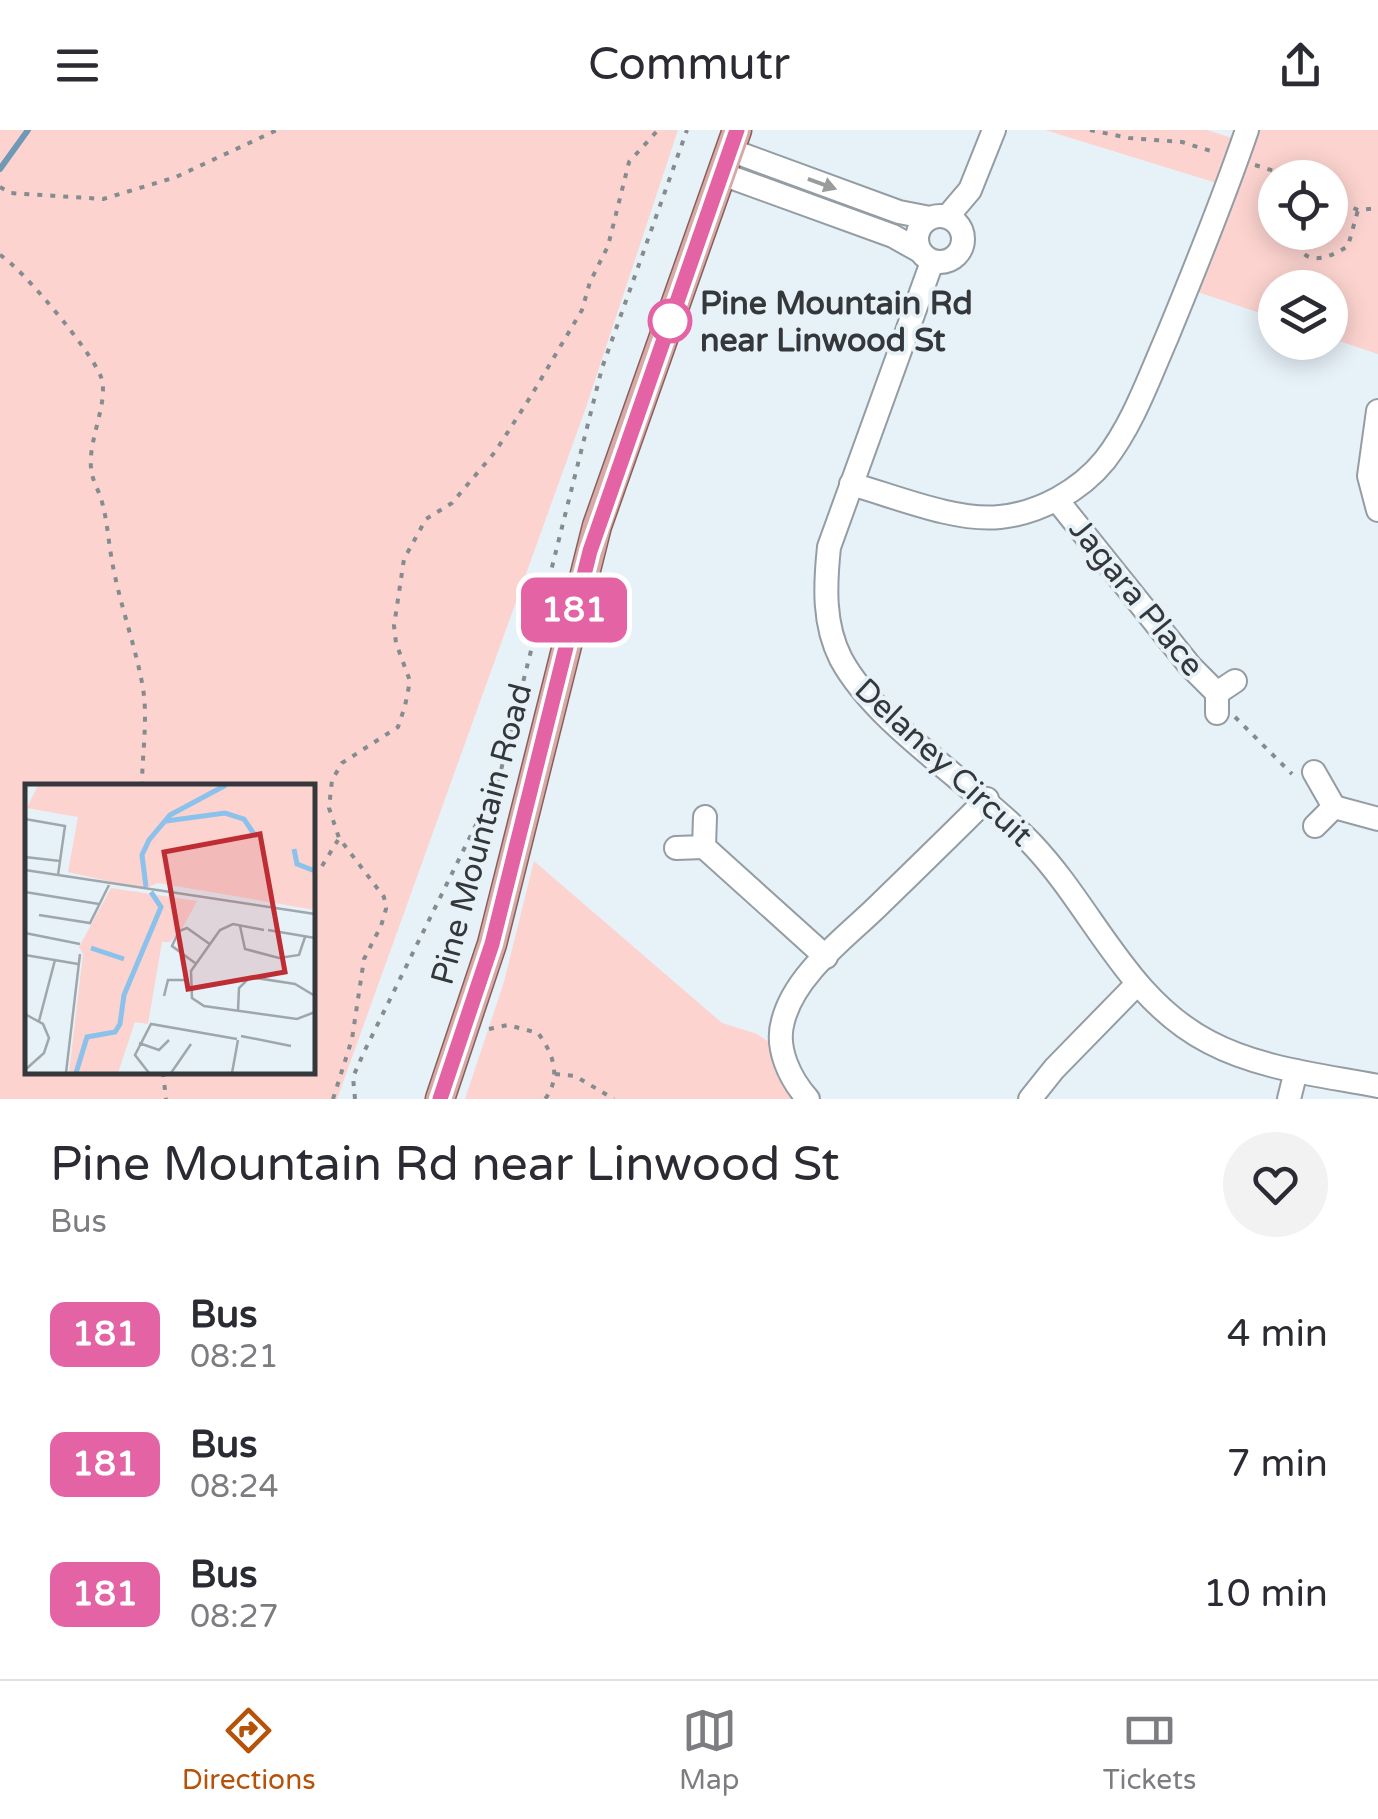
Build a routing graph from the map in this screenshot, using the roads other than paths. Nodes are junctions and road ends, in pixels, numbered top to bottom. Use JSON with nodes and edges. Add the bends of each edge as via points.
{"nodes":[{"id":1,"x":994,"y":130,"type":"edge"},
{"id":2,"x":1247,"y":130,"type":"edge"},
{"id":3,"x":730,"y":152,"type":"edge"},
{"id":4,"x":938,"y":217,"type":"junction"},
{"id":5,"x":925,"y":256,"type":"junction"},
{"id":6,"x":1378,"y":411,"type":"edge"},
{"id":7,"x":851,"y":484,"type":"junction"},
{"id":8,"x":1057,"y":500,"type":"junction"},
{"id":9,"x":1378,"y":510,"type":"edge"},
{"id":10,"x":1223,"y":696,"type":"road end"},
{"id":11,"x":1307,"y":777,"type":"road end"},
{"id":12,"x":987,"y":799,"type":"junction"},
{"id":13,"x":1334,"y":807,"type":"junction"},
{"id":14,"x":705,"y":817,"type":"dead end"},
{"id":15,"x":1378,"y":819,"type":"edge"},
{"id":16,"x":1315,"y":826,"type":"dead end"},
{"id":17,"x":704,"y":847,"type":"junction"},
{"id":18,"x":676,"y":848,"type":"dead end"},
{"id":19,"x":826,"y":957,"type":"junction"},
{"id":20,"x":1137,"y":984,"type":"junction"},
{"id":21,"x":1296,"y":1071,"type":"junction"},
{"id":22,"x":1378,"y":1086,"type":"edge"},
{"id":23,"x":444,"y":1089,"type":"edge"},
{"id":24,"x":808,"y":1099,"type":"edge"},
{"id":25,"x":1030,"y":1099,"type":"edge"},
{"id":26,"x":1289,"y":1099,"type":"edge"}],
"edges":[{"from":1,"to":4,"type":"street","via":[[970,190]]},
{"from":2,"to":8,"type":"street","via":[[1132,415],[1103,463]]},
{"from":3,"to":4,"type":"street","one_way":true,"via":[[899,212]]},
{"from":3,"to":5,"type":"street"},
{"from":3,"to":23,"type":"main road","name":"Pine Mountain Road","via":[[592,543],[492,944]]},
{"from":4,"to":5,"type":"street","via":[[917,231]]},
{"from":4,"to":5,"type":"street","via":[[961,228],[962,247],[950,261]]},
{"from":5,"to":7,"type":"street","name":"Delaney Circuit"},
{"from":6,"to":9,"type":"street","via":[[1368,476]]},
{"from":7,"to":8,"type":"street","via":[[953,513],[998,518]]},
{"from":7,"to":12,"type":"street","name":"Delaney Circuit","via":[[829,547],[825,585],[840,657],[858,687],[892,720]]},
{"from":8,"to":10,"type":"street","name":"Jagara Place","via":[[1190,666]]},
{"from":11,"to":13,"type":"street"},
{"from":12,"to":19,"type":"street"},
{"from":12,"to":20,"type":"street","name":"Delaney Circuit","via":[[1036,847]]},
{"from":13,"to":15,"type":"street"},
{"from":13,"to":16,"type":"street"},
{"from":14,"to":17,"type":"street"},
{"from":17,"to":18,"type":"street"},
{"from":17,"to":19,"type":"street"},
{"from":19,"to":24,"type":"street","via":[[788,1004],[781,1026],[783,1056]]},
{"from":20,"to":21,"type":"street","name":"Delaney Circuit","via":[[1207,1041]]},
{"from":20,"to":25,"type":"street"},
{"from":21,"to":22,"type":"street","name":"Delaney Circuit"},
{"from":21,"to":26,"type":"street"}]}
